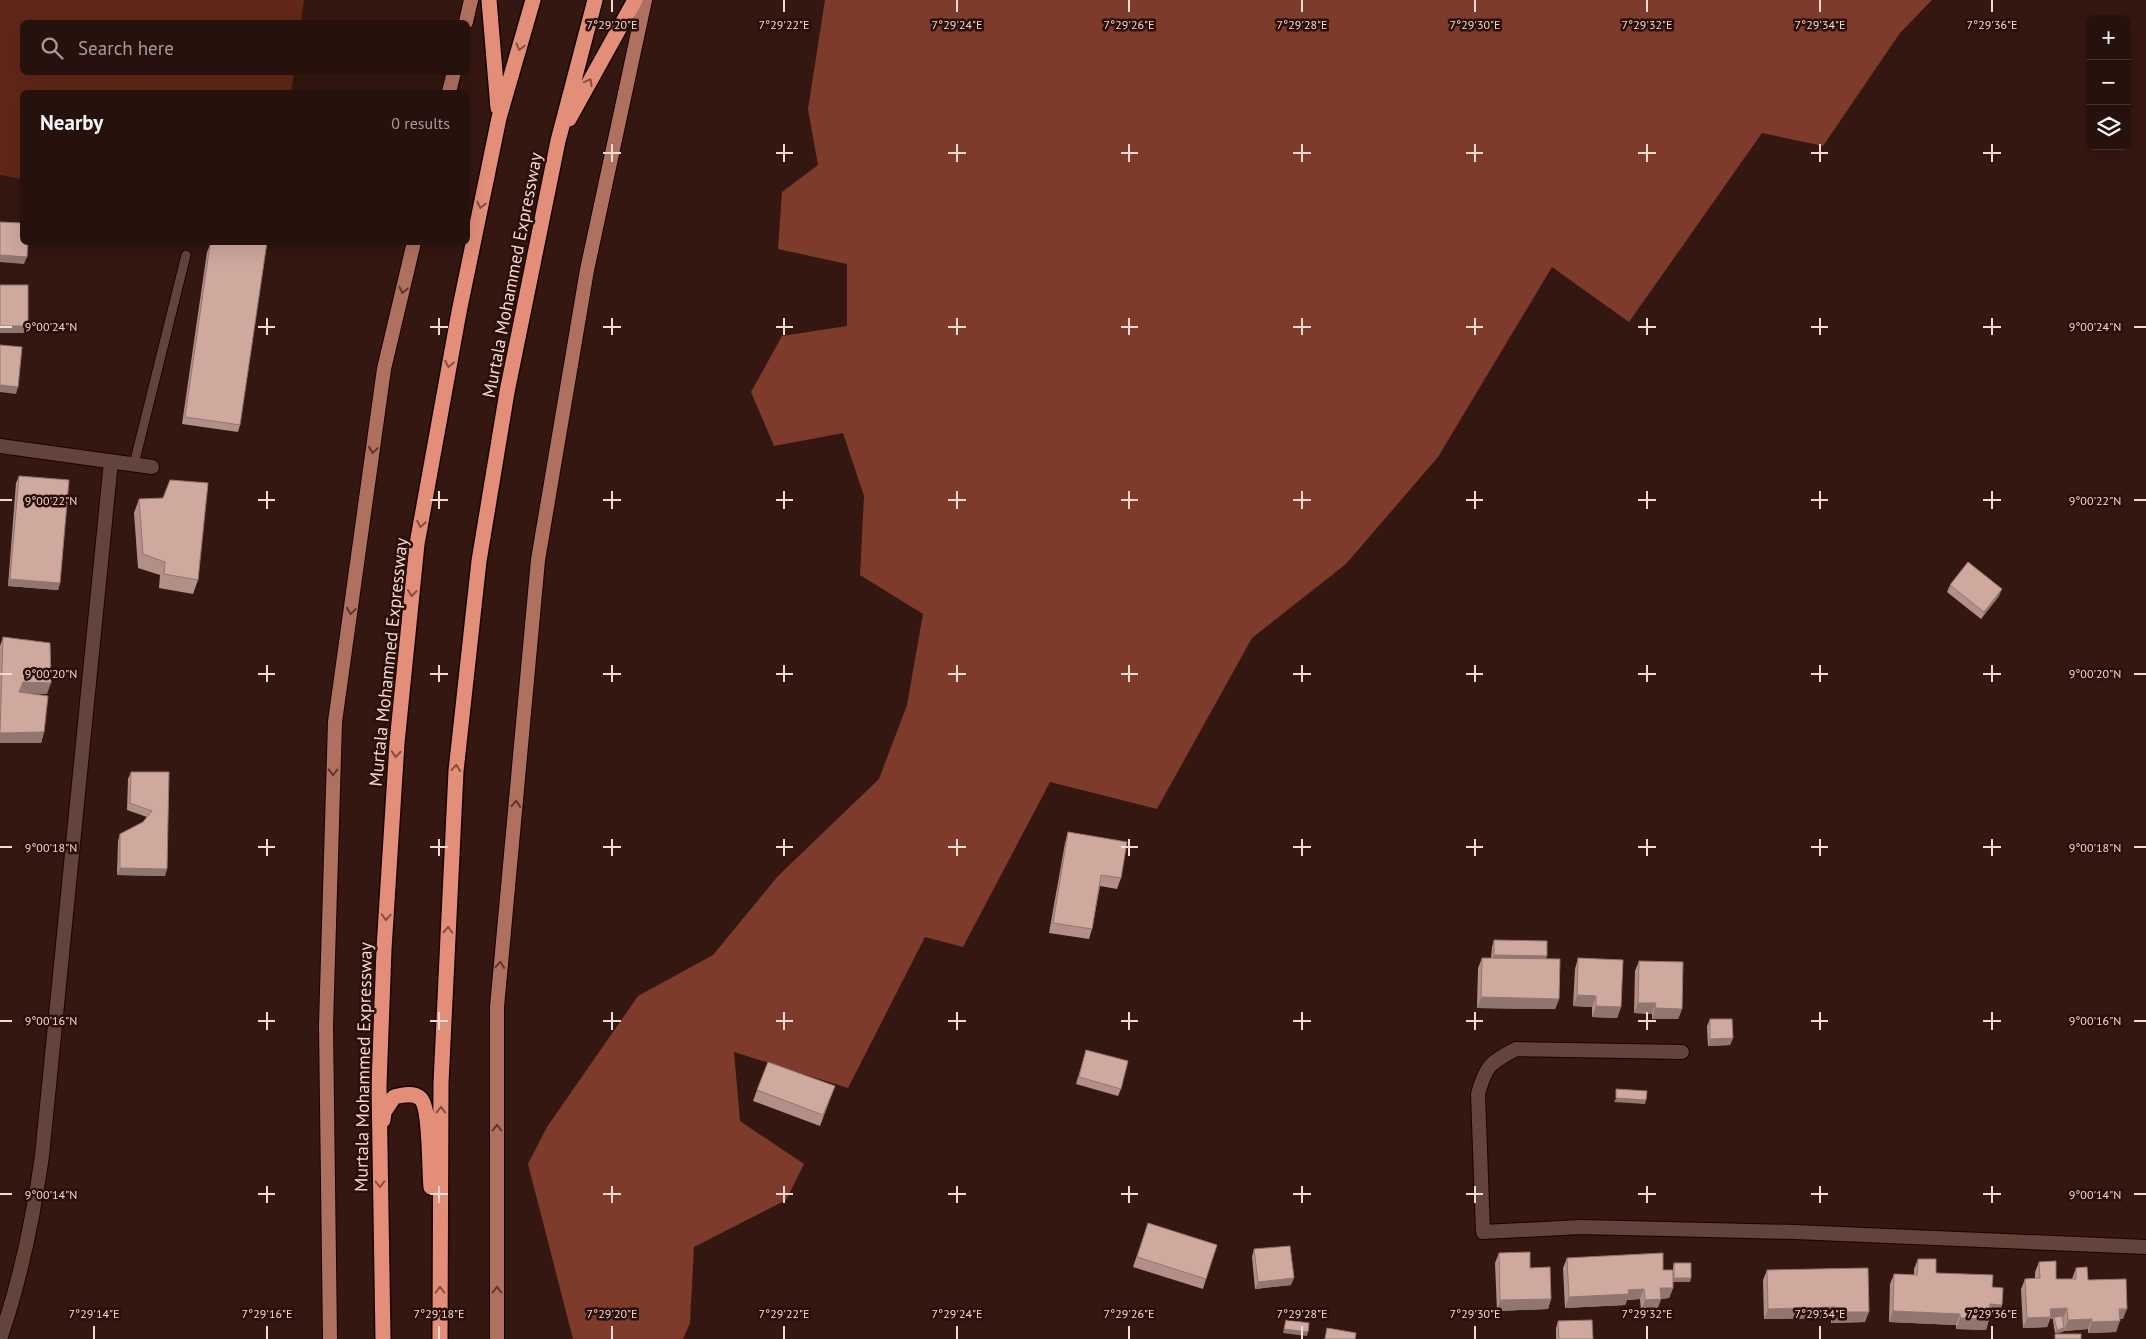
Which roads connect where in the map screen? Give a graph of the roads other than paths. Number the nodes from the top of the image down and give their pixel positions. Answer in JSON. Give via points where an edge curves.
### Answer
{"nodes":[{"id":1,"x":471,"y":0,"type":"edge"},
{"id":2,"x":489,"y":0,"type":"edge"},
{"id":3,"x":533,"y":0,"type":"edge"},
{"id":4,"x":595,"y":0,"type":"edge"},
{"id":5,"x":635,"y":0,"type":"edge"},
{"id":6,"x":645,"y":0,"type":"edge"},
{"id":7,"x":466,"y":20,"type":"edge"},
{"id":8,"x":453,"y":75,"type":"edge"},
{"id":9,"x":450,"y":90,"type":"edge"},
{"id":10,"x":499,"y":118,"type":"junction"},
{"id":11,"x":558,"y":141,"type":"junction"},
{"id":12,"x":413,"y":245,"type":"edge"},
{"id":13,"x":186,"y":255,"type":"dead end"},
{"id":14,"x":0,"y":446,"type":"edge"},
{"id":15,"x":111,"y":461,"type":"junction"},
{"id":16,"x":134,"y":464,"type":"junction"},
{"id":17,"x":152,"y":467,"type":"dead end"},
{"id":18,"x":1682,"y":1052,"type":"dead end"},
{"id":19,"x":379,"y":1148,"type":"junction"},
{"id":20,"x":440,"y":1222,"type":"junction"},
{"id":21,"x":2146,"y":1247,"type":"edge"},
{"id":22,"x":0,"y":1339,"type":"edge"},
{"id":23,"x":330,"y":1339,"type":"edge"},
{"id":24,"x":383,"y":1339,"type":"edge"},
{"id":25,"x":440,"y":1339,"type":"edge"},
{"id":26,"x":497,"y":1339,"type":"edge"}],
"edges":[{"from":1,"to":7,"type":"main road"},
{"from":2,"to":10,"type":"highway"},
{"from":3,"to":10,"type":"highway","name":"Murtala Mohammed Expressway","one_way":true},
{"from":4,"to":11,"type":"highway","name":"Murtala Mohammed Expressway"},
{"from":11,"to":5,"type":"highway","one_way":true},
{"from":26,"to":6,"type":"main road","one_way":true,"via":[[497,1007],[538,560],[587,270]]},
{"from":8,"to":9,"type":"main road"},
{"from":10,"to":19,"type":"highway","name":"Murtala Mohammed Expressway","one_way":true,"via":[[459,312],[417,544],[397,743],[384,949],[378,1085]]},
{"from":20,"to":11,"type":"highway","name":"Murtala Mohammed Expressway","one_way":true,"via":[[441,1083],[457,762],[480,552],[506,392]]},
{"from":12,"to":23,"type":"main road","one_way":true,"via":[[384,369],[335,722],[326,1025]]},
{"from":13,"to":16,"type":"lane"},
{"from":14,"to":15,"type":"street"},
{"from":15,"to":16,"type":"street"},
{"from":15,"to":22,"type":"street","via":[[42,1156],[31,1229],[15,1297]]},
{"from":16,"to":17,"type":"street"},
{"from":18,"to":21,"type":"street","via":[[1516,1049],[1497,1060],[1484,1072],[1478,1094],[1483,1232],[1630,1228]]},
{"from":19,"to":20,"type":"highway","via":[[384,1112],[389,1102],[403,1095],[420,1097],[428,1119],[431,1186]]},
{"from":19,"to":24,"type":"highway","name":"Murtala Mohammed Expressway","one_way":true},
{"from":25,"to":20,"type":"highway","name":"Murtala Mohammed Expressway","one_way":true}]}
